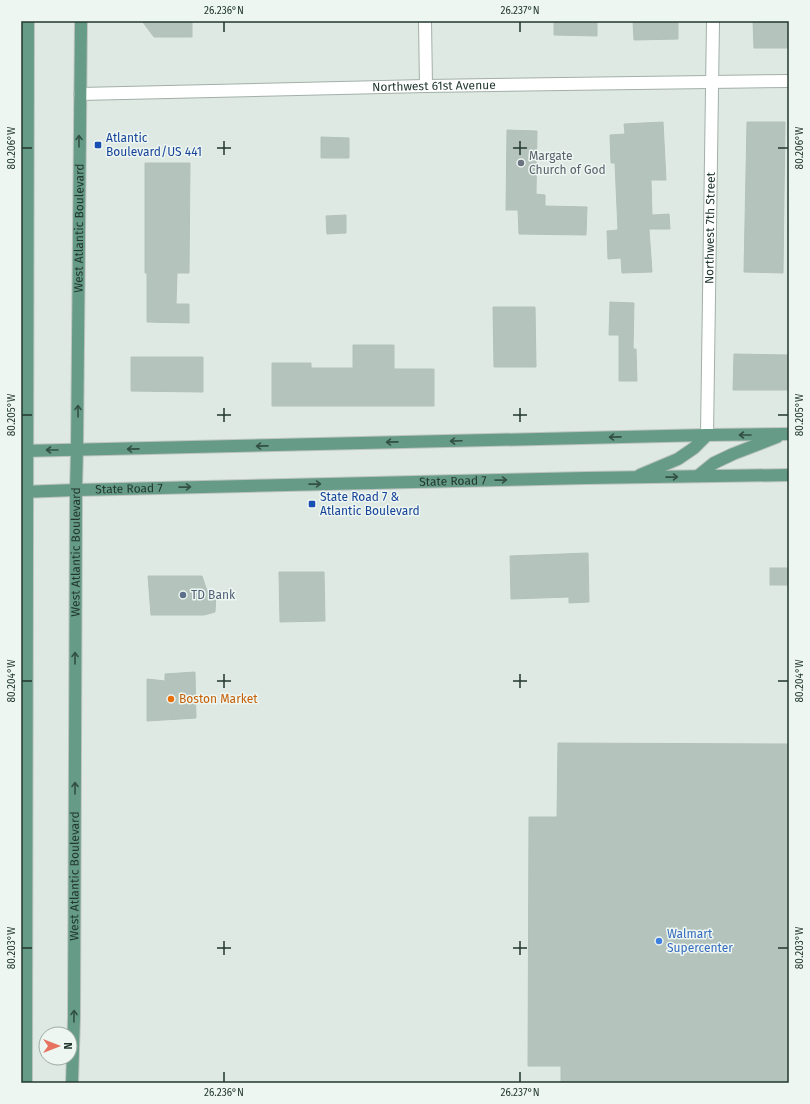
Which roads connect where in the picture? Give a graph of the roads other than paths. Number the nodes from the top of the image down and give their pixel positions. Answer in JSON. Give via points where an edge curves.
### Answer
{"nodes":[{"id":1,"x":28,"y":21,"type":"edge"},
{"id":2,"x":80,"y":21,"type":"edge"},
{"id":3,"x":425,"y":21,"type":"edge"},
{"id":4,"x":713,"y":21,"type":"edge"},
{"id":5,"x":789,"y":81,"type":"edge"},
{"id":6,"x":711,"y":83,"type":"junction"},
{"id":7,"x":426,"y":86,"type":"junction"},
{"id":8,"x":80,"y":94,"type":"junction"},
{"id":9,"x":787,"y":434,"type":"edge"},
{"id":10,"x":707,"y":435,"type":"junction"},
{"id":11,"x":77,"y":450,"type":"junction"},
{"id":12,"x":24,"y":451,"type":"edge"},
{"id":13,"x":789,"y":475,"type":"edge"},
{"id":14,"x":698,"y":476,"type":"junction"},
{"id":15,"x":633,"y":478,"type":"junction"},
{"id":16,"x":76,"y":490,"type":"junction"},
{"id":17,"x":24,"y":492,"type":"edge"},
{"id":18,"x":24,"y":957,"type":"edge"},
{"id":19,"x":24,"y":979,"type":"edge"},
{"id":20,"x":26,"y":1083,"type":"edge"},
{"id":21,"x":72,"y":1083,"type":"edge"}],
"edges":[{"from":1,"to":12,"type":"main road"},
{"from":2,"to":8,"type":"main road","name":"West Atlantic Boulevard"},
{"from":3,"to":7,"type":"street"},
{"from":4,"to":6,"type":"street","name":"Northwest 7th Street"},
{"from":5,"to":6,"type":"street","name":"Northwest 61st Avenue"},
{"from":6,"to":7,"type":"street","name":"Northwest 61st Avenue"},
{"from":6,"to":10,"type":"street","name":"Northwest 7th Street"},
{"from":7,"to":8,"type":"street","name":"Northwest 61st Avenue"},
{"from":11,"to":8,"type":"main road","name":"West Atlantic Boulevard","one_way":true},
{"from":9,"to":10,"type":"main road","one_way":true},
{"from":9,"to":14,"type":"main road","via":[[733,454],[714,463]]},
{"from":10,"to":11,"type":"main road","one_way":true},
{"from":10,"to":15,"type":"main road","via":[[678,459]]},
{"from":11,"to":12,"type":"main road","one_way":true},
{"from":11,"to":16,"type":"main road","name":"West Atlantic Boulevard"},
{"from":12,"to":17,"type":"main road"},
{"from":13,"to":14,"type":"main road","name":"State Road 7"},
{"from":15,"to":14,"type":"main road","name":"State Road 7","one_way":true},
{"from":16,"to":15,"type":"main road","name":"State Road 7","one_way":true},
{"from":16,"to":17,"type":"main road","name":"State Road 7"},
{"from":21,"to":16,"type":"main road","name":"West Atlantic Boulevard","one_way":true},
{"from":17,"to":18,"type":"main road"},
{"from":18,"to":19,"type":"main road"},
{"from":19,"to":20,"type":"main road"}]}
